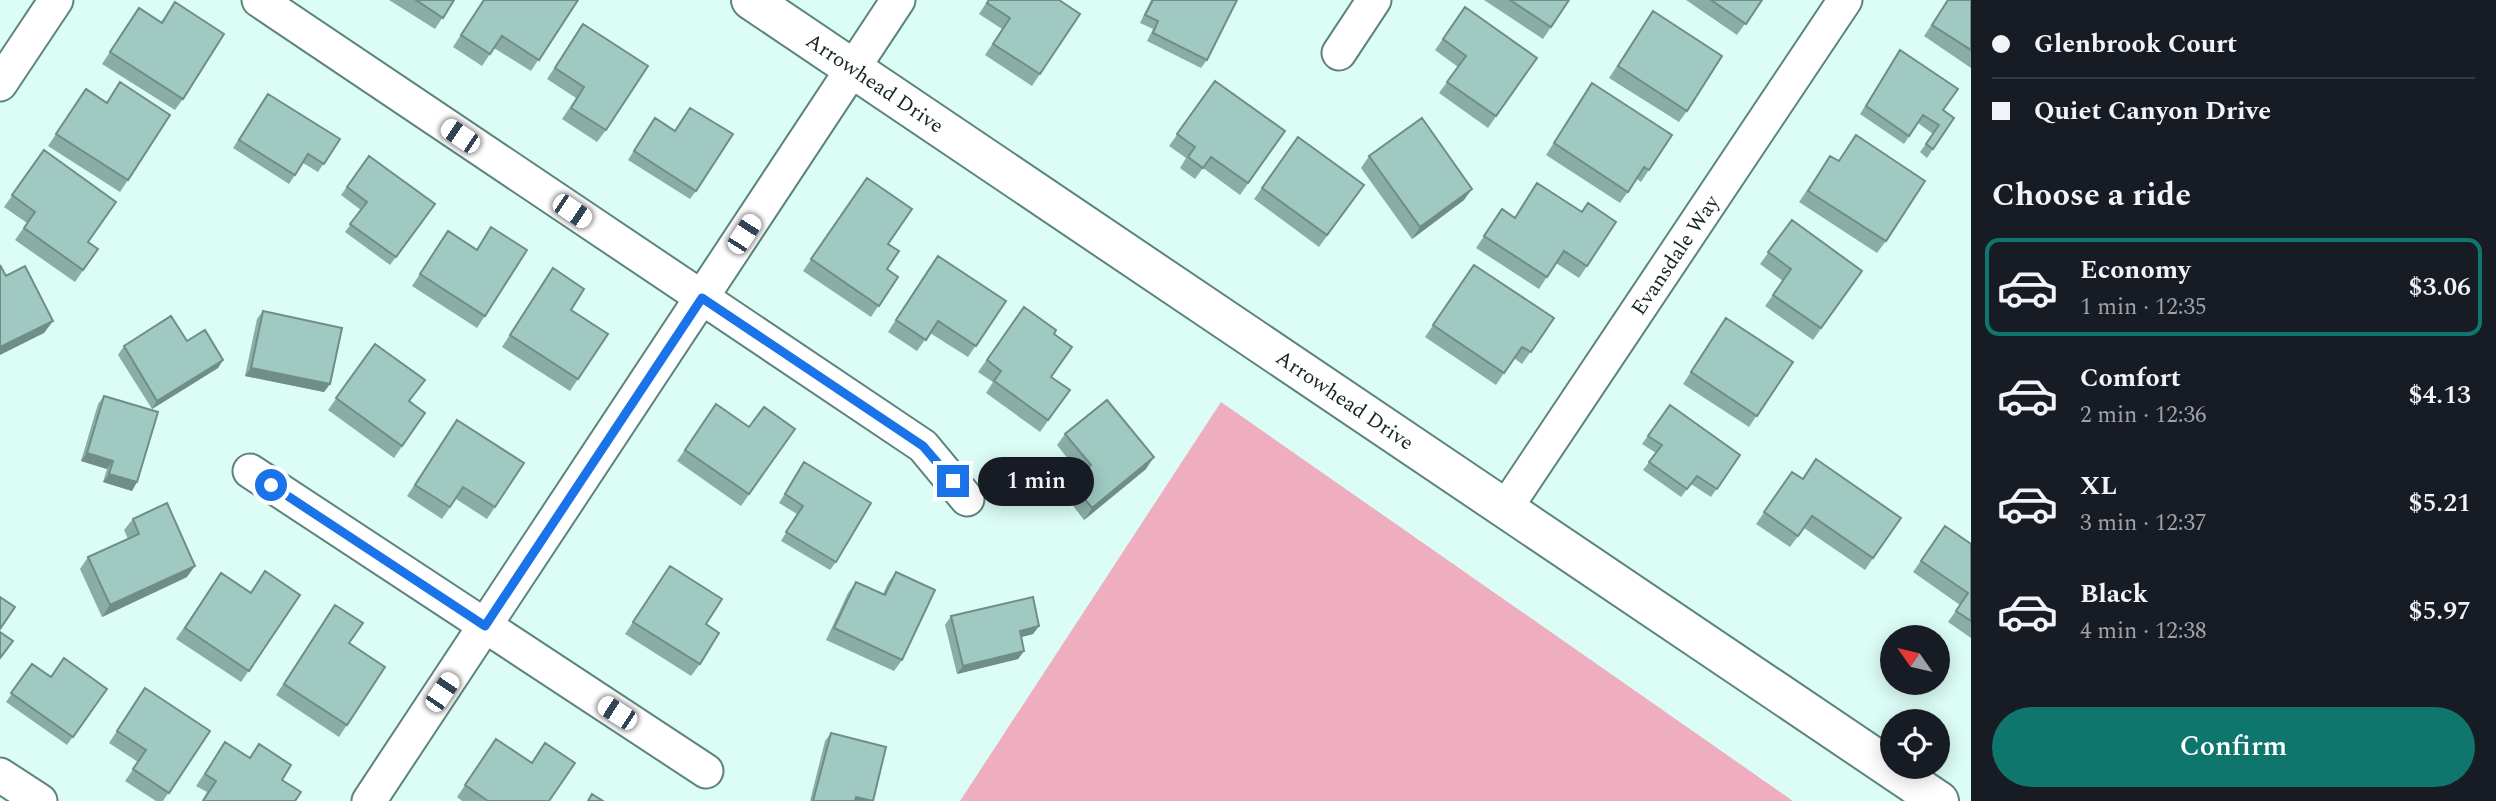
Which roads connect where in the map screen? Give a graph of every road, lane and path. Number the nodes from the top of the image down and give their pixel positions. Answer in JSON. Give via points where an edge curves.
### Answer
{"nodes":[{"id":1,"x":56,"y":0,"type":"edge"},
{"id":2,"x":259,"y":0,"type":"edge"},
{"id":3,"x":751,"y":0,"type":"edge"},
{"id":4,"x":898,"y":0,"type":"edge"},
{"id":5,"x":1374,"y":0,"type":"edge"},
{"id":6,"x":1845,"y":0,"type":"edge"},
{"id":7,"x":1339,"y":53,"type":"dead end"},
{"id":8,"x":853,"y":68,"type":"junction"},
{"id":9,"x":0,"y":84,"type":"edge"},
{"id":10,"x":702,"y":298,"type":"junction"},
{"id":11,"x":250,"y":471,"type":"dead end"},
{"id":12,"x":967,"y":499,"type":"dead end"},
{"id":13,"x":1505,"y":509,"type":"junction"},
{"id":14,"x":485,"y":626,"type":"junction"},
{"id":15,"x":706,"y":771,"type":"dead end"},
{"id":16,"x":0,"y":775,"type":"edge"},
{"id":17,"x":40,"y":801,"type":"edge"},
{"id":18,"x":369,"y":801,"type":"edge"},
{"id":19,"x":1939,"y":801,"type":"edge"}],
"edges":[{"from":1,"to":9,"type":"street"},
{"from":2,"to":10,"type":"street"},
{"from":3,"to":8,"type":"main road","name":"Arrowhead Drive"},
{"from":4,"to":8,"type":"street"},
{"from":5,"to":7,"type":"street"},
{"from":6,"to":13,"type":"street","name":"Evansdale Way"},
{"from":8,"to":10,"type":"street"},
{"from":8,"to":13,"type":"main road","name":"Arrowhead Drive"},
{"from":10,"to":12,"type":"street","via":[[923,446]]},
{"from":10,"to":14,"type":"street"},
{"from":11,"to":14,"type":"street"},
{"from":13,"to":19,"type":"main road","name":"Arrowhead Drive"},
{"from":14,"to":15,"type":"street"},
{"from":14,"to":18,"type":"street"},
{"from":16,"to":17,"type":"street"}]}
